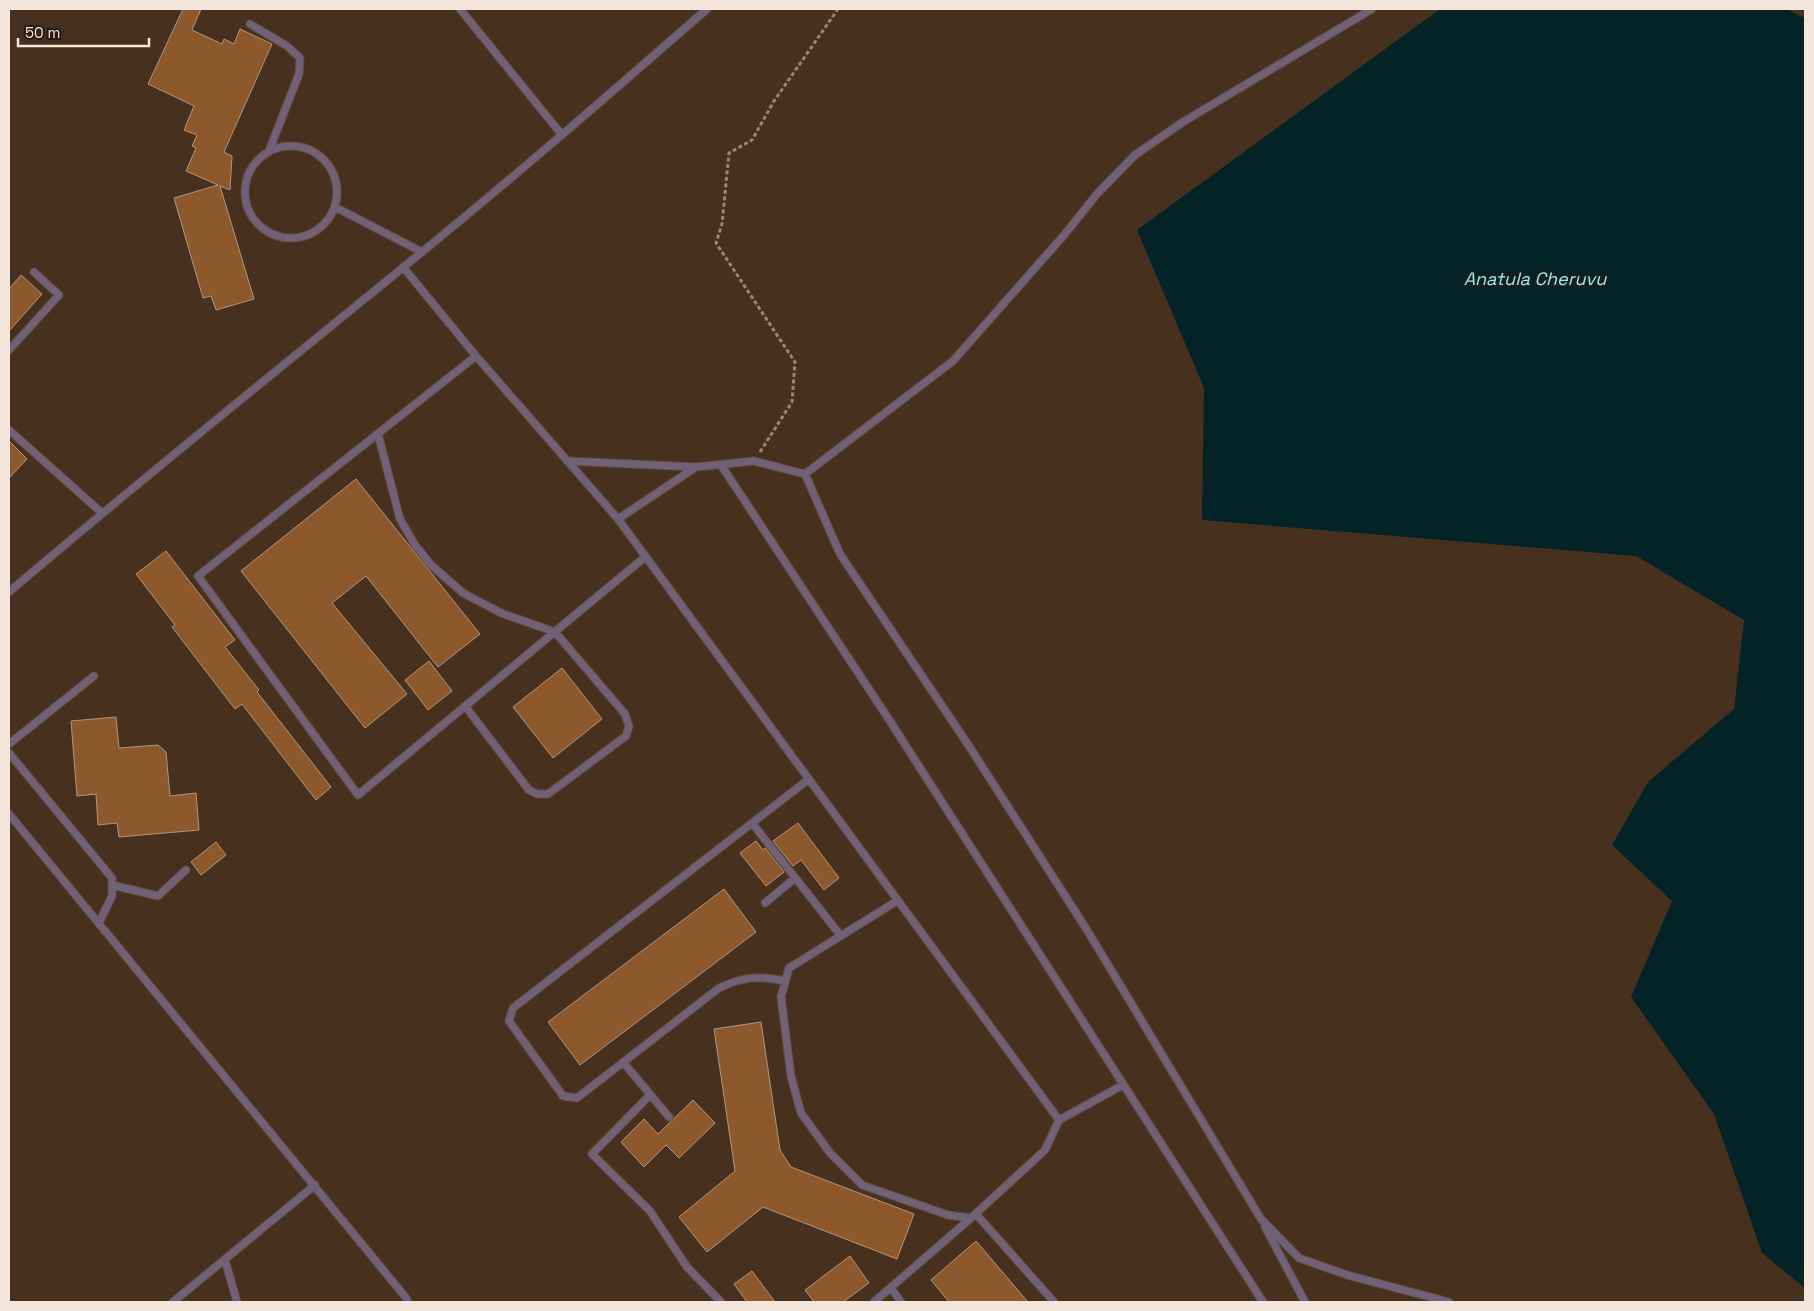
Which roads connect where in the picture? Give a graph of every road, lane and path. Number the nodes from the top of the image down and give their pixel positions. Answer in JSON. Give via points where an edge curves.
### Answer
{"nodes":[{"id":1,"x":460,"y":9,"type":"edge"},
{"id":2,"x":707,"y":9,"type":"edge"},
{"id":3,"x":838,"y":9,"type":"edge"},
{"id":4,"x":1372,"y":9,"type":"edge"},
{"id":5,"x":250,"y":24,"type":"dead end"},
{"id":6,"x":562,"y":135,"type":"junction"},
{"id":7,"x":269,"y":151,"type":"junction"},
{"id":8,"x":335,"y":208,"type":"junction"},
{"id":9,"x":422,"y":252,"type":"junction"},
{"id":10,"x":403,"y":267,"type":"junction"},
{"id":11,"x":34,"y":272,"type":"dead end"},
{"id":12,"x":9,"y":350,"type":"edge"},
{"id":13,"x":476,"y":356,"type":"junction"},
{"id":14,"x":9,"y":430,"type":"edge"},
{"id":15,"x":378,"y":434,"type":"junction"},
{"id":16,"x":754,"y":460,"type":"junction"},
{"id":17,"x":567,"y":461,"type":"junction"},
{"id":18,"x":721,"y":464,"type":"junction"},
{"id":19,"x":696,"y":466,"type":"junction"},
{"id":20,"x":805,"y":474,"type":"junction"},
{"id":21,"x":102,"y":512,"type":"junction"},
{"id":22,"x":618,"y":519,"type":"junction"},
{"id":23,"x":645,"y":557,"type":"junction"},
{"id":24,"x":9,"y":592,"type":"edge"},
{"id":25,"x":555,"y":632,"type":"junction"},
{"id":26,"x":94,"y":676,"type":"dead end"},
{"id":27,"x":465,"y":706,"type":"junction"},
{"id":28,"x":9,"y":744,"type":"edge"},
{"id":29,"x":9,"y":753,"type":"edge"},
{"id":30,"x":809,"y":779,"type":"junction"},
{"id":31,"x":9,"y":814,"type":"edge"},
{"id":32,"x":752,"y":823,"type":"junction"},
{"id":33,"x":186,"y":870,"type":"dead end"},
{"id":34,"x":795,"y":878,"type":"junction"},
{"id":35,"x":112,"y":885,"type":"junction"},
{"id":36,"x":897,"y":901,"type":"junction"},
{"id":37,"x":766,"y":904,"type":"dead end"},
{"id":38,"x":100,"y":923,"type":"junction"},
{"id":39,"x":841,"y":936,"type":"junction"},
{"id":40,"x":784,"y":981,"type":"junction"},
{"id":41,"x":623,"y":1062,"type":"junction"},
{"id":42,"x":1123,"y":1085,"type":"junction"},
{"id":43,"x":650,"y":1095,"type":"junction"},
{"id":44,"x":669,"y":1117,"type":"dead end"},
{"id":45,"x":1059,"y":1120,"type":"junction"},
{"id":46,"x":315,"y":1185,"type":"junction"},
{"id":47,"x":974,"y":1216,"type":"junction"},
{"id":48,"x":1261,"y":1219,"type":"junction"},
{"id":49,"x":225,"y":1260,"type":"junction"},
{"id":50,"x":891,"y":1288,"type":"junction"},
{"id":51,"x":173,"y":1302,"type":"edge"},
{"id":52,"x":237,"y":1302,"type":"edge"},
{"id":53,"x":407,"y":1302,"type":"edge"},
{"id":54,"x":721,"y":1302,"type":"edge"},
{"id":55,"x":874,"y":1302,"type":"edge"},
{"id":56,"x":901,"y":1302,"type":"edge"},
{"id":57,"x":1054,"y":1302,"type":"edge"},
{"id":58,"x":1263,"y":1302,"type":"edge"},
{"id":59,"x":1305,"y":1302,"type":"edge"},
{"id":60,"x":1449,"y":1302,"type":"edge"}],
"edges":[{"from":1,"to":6,"type":"lane"},
{"from":2,"to":6,"type":"lane"},
{"from":3,"to":16,"type":"path","via":[[774,101],[752,140],[729,153],[722,224],[716,243],[795,362],[792,402]]},
{"from":4,"to":20,"type":"lane","via":[[1183,122],[1135,155],[1097,194],[954,361]]},
{"from":5,"to":7,"type":"lane","via":[[287,46],[300,58],[299,74]]},
{"from":6,"to":9,"type":"lane"},
{"from":7,"to":8,"type":"lane","via":[[284,146],[300,146],[327,162],[335,176],[338,192]]},
{"from":7,"to":8,"type":"lane","via":[[257,160],[248,174],[245,189],[246,204],[252,218],[262,228],[275,236],[304,237],[328,220]]},
{"from":8,"to":9,"type":"lane"},
{"from":9,"to":10,"type":"lane"},
{"from":10,"to":13,"type":"lane"},
{"from":10,"to":21,"type":"lane"},
{"from":11,"to":12,"type":"lane","via":[[59,295]]},
{"from":13,"to":15,"type":"lane"},
{"from":13,"to":17,"type":"lane"},
{"from":14,"to":21,"type":"lane"},
{"from":15,"to":25,"type":"lane","via":[[400,519],[431,565],[463,593],[500,613]]},
{"from":15,"to":27,"type":"lane","via":[[198,576],[358,795]]},
{"from":16,"to":18,"type":"lane"},
{"from":16,"to":20,"type":"lane"},
{"from":17,"to":19,"type":"lane"},
{"from":17,"to":22,"type":"lane"},
{"from":18,"to":19,"type":"lane"},
{"from":18,"to":42,"type":"lane"},
{"from":19,"to":22,"type":"lane"},
{"from":20,"to":48,"type":"lane","via":[[840,554],[1087,930]]},
{"from":21,"to":24,"type":"lane"},
{"from":22,"to":23,"type":"lane"},
{"from":23,"to":25,"type":"lane"},
{"from":23,"to":30,"type":"lane"},
{"from":25,"to":27,"type":"lane"},
{"from":25,"to":27,"type":"lane","via":[[625,714],[629,726],[626,736],[548,794],[537,794],[529,790]]},
{"from":26,"to":28,"type":"lane"},
{"from":29,"to":35,"type":"lane","via":[[112,878]]},
{"from":30,"to":32,"type":"lane"},
{"from":30,"to":36,"type":"lane"},
{"from":31,"to":38,"type":"lane"},
{"from":32,"to":34,"type":"lane"},
{"from":32,"to":41,"type":"lane","via":[[513,1008],[510,1020],[563,1096],[577,1098]]},
{"from":33,"to":35,"type":"lane","via":[[158,896]]},
{"from":34,"to":37,"type":"lane"},
{"from":34,"to":39,"type":"lane"},
{"from":35,"to":38,"type":"lane","via":[[112,896]]},
{"from":36,"to":39,"type":"lane"},
{"from":36,"to":45,"type":"lane"},
{"from":38,"to":46,"type":"lane"},
{"from":39,"to":40,"type":"lane","via":[[789,968]]},
{"from":40,"to":41,"type":"lane","via":[[756,977],[740,979],[719,988]]},
{"from":40,"to":47,"type":"lane","via":[[781,997],[801,1113],[830,1153],[862,1185],[948,1215]]},
{"from":41,"to":43,"type":"lane"},
{"from":42,"to":45,"type":"lane"},
{"from":42,"to":58,"type":"lane"},
{"from":43,"to":44,"type":"lane"},
{"from":43,"to":54,"type":"lane","via":[[592,1154],[650,1211],[687,1267]]},
{"from":45,"to":47,"type":"lane","via":[[1045,1150]]},
{"from":46,"to":49,"type":"lane"},
{"from":46,"to":53,"type":"lane"},
{"from":47,"to":50,"type":"lane"},
{"from":47,"to":57,"type":"lane"},
{"from":48,"to":59,"type":"lane"},
{"from":48,"to":60,"type":"lane","via":[[1299,1258],[1347,1275]]},
{"from":49,"to":51,"type":"lane"},
{"from":49,"to":52,"type":"lane"},
{"from":50,"to":55,"type":"lane"},
{"from":50,"to":56,"type":"lane"}]}
